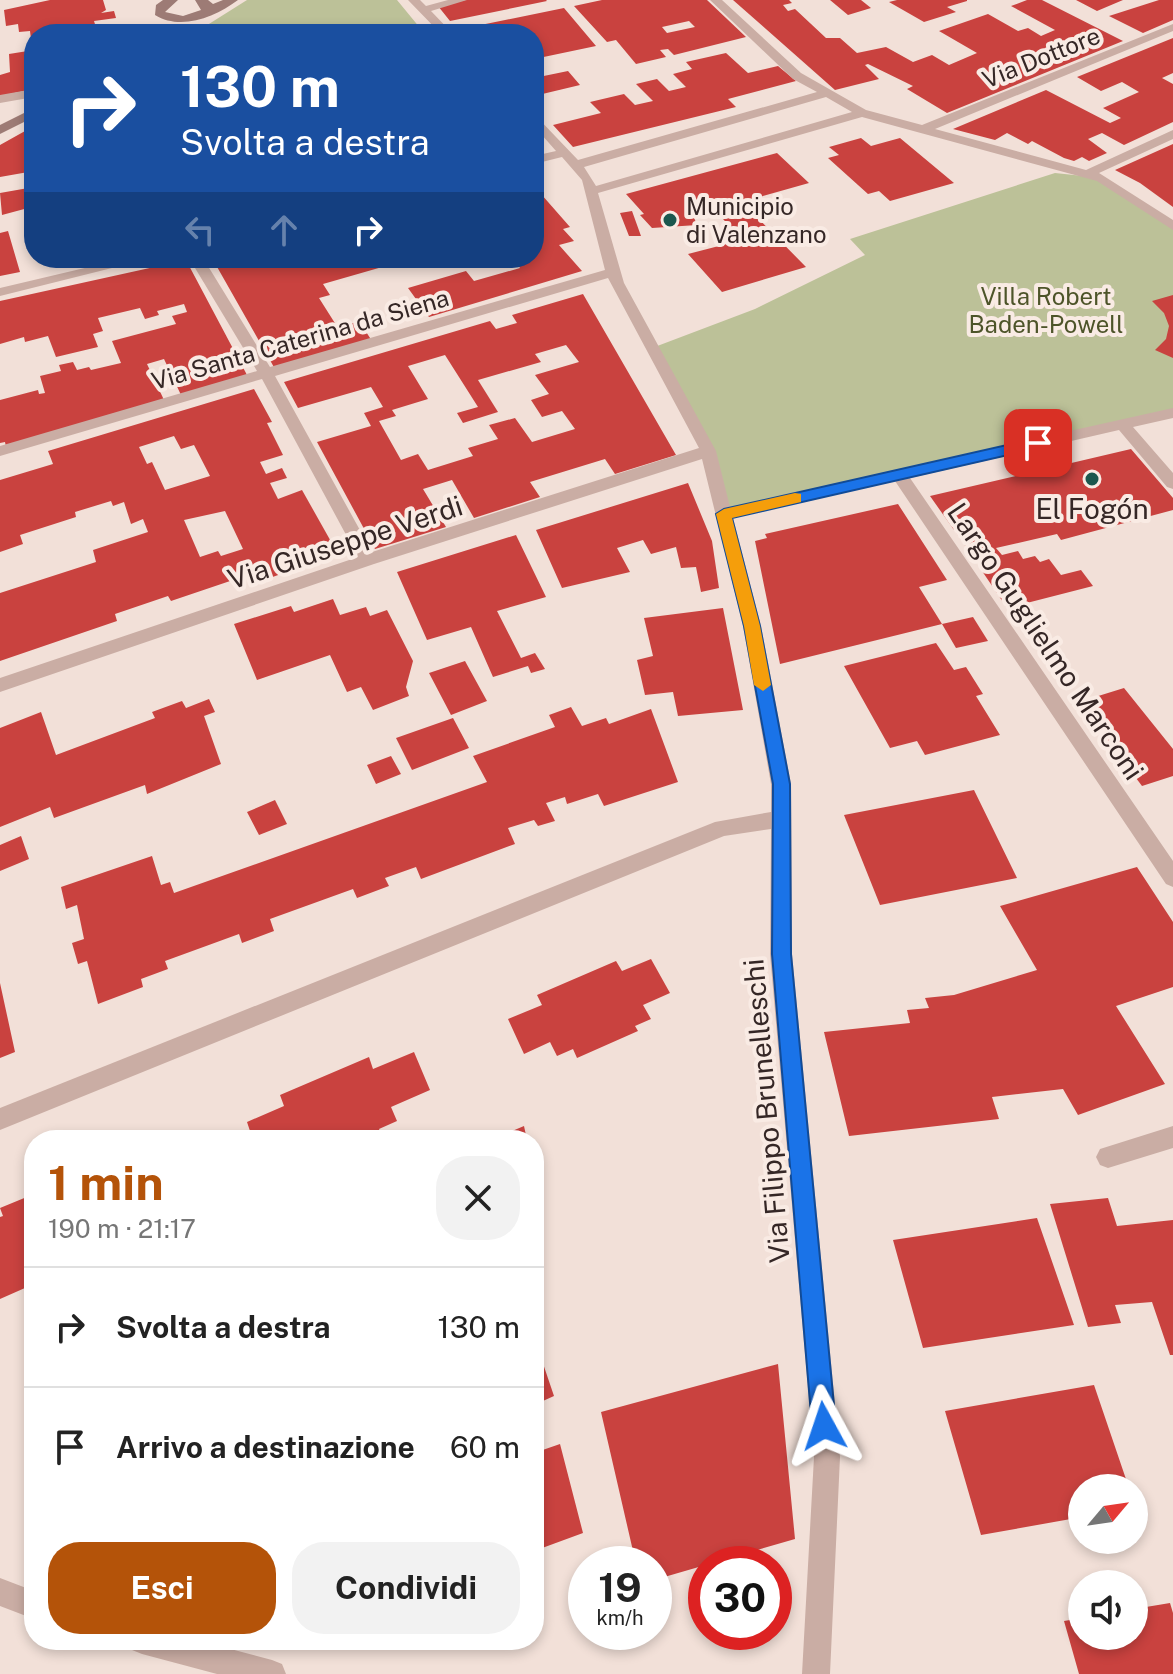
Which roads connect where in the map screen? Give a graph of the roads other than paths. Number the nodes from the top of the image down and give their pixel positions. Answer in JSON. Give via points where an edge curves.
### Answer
{"nodes":[{"id":1,"x":172,"y":0,"type":"edge"},
{"id":2,"x":232,"y":0,"type":"edge"},
{"id":3,"x":461,"y":0,"type":"edge"},
{"id":4,"x":716,"y":0,"type":"edge"},
{"id":5,"x":146,"y":2,"type":"dead end"},
{"id":6,"x":204,"y":5,"type":"edge"},
{"id":7,"x":418,"y":5,"type":"edge"},
{"id":8,"x":159,"y":13,"type":"junction"},
{"id":9,"x":437,"y":24,"type":"edge"},
{"id":10,"x":1173,"y":27,"type":"edge"},
{"id":11,"x":828,"y":93,"type":"junction"},
{"id":12,"x":24,"y":95,"type":"edge"},
{"id":13,"x":0,"y":99,"type":"edge"},
{"id":14,"x":862,"y":113,"type":"junction"},
{"id":15,"x":24,"y":117,"type":"edge"},
{"id":16,"x":926,"y":128,"type":"junction"},
{"id":17,"x":544,"y":129,"type":"edge"},
{"id":18,"x":0,"y":130,"type":"edge"},
{"id":19,"x":1173,"y":134,"type":"edge"},
{"id":20,"x":565,"y":153,"type":"junction"},
{"id":21,"x":544,"y":158,"type":"edge"},
{"id":22,"x":576,"y":165,"type":"junction"},
{"id":23,"x":1087,"y":174,"type":"junction"},
{"id":24,"x":592,"y":191,"type":"junction"},
{"id":25,"x":1173,"y":226,"type":"edge"},
{"id":26,"x":102,"y":268,"type":"edge"},
{"id":27,"x":202,"y":268,"type":"edge"},
{"id":28,"x":613,"y":272,"type":"junction"},
{"id":29,"x":0,"y":292,"type":"edge"},
{"id":30,"x":267,"y":373,"type":"junction"},
{"id":31,"x":1173,"y":413,"type":"edge"},
{"id":32,"x":1122,"y":424,"type":"junction"},
{"id":33,"x":0,"y":451,"type":"edge"},
{"id":34,"x":708,"y":451,"type":"junction"},
{"id":35,"x":899,"y":474,"type":"junction"},
{"id":36,"x":1173,"y":483,"type":"edge"},
{"id":37,"x":724,"y":514,"type":"junction"},
{"id":38,"x":368,"y":560,"type":"junction"},
{"id":39,"x":0,"y":685,"type":"edge"},
{"id":40,"x":781,"y":819,"type":"junction"},
{"id":41,"x":1173,"y":878,"type":"edge"},
{"id":42,"x":0,"y":1119,"type":"edge"},
{"id":43,"x":1173,"y":1137,"type":"edge"},
{"id":44,"x":1108,"y":1157,"type":"dead end"},
{"id":45,"x":0,"y":1592,"type":"edge"},
{"id":46,"x":24,"y":1601,"type":"edge"},
{"id":47,"x":180,"y":1650,"type":"edge"},
{"id":48,"x":272,"y":1674,"type":"edge"},
{"id":49,"x":816,"y":1674,"type":"edge"}],
"edges":[{"from":1,"to":8,"type":"street"},
{"from":2,"to":6,"type":"street"},
{"from":3,"to":7,"type":"street"},
{"from":4,"to":11,"type":"street","via":[[797,76]]},
{"from":5,"to":8,"type":"street"},
{"from":6,"to":8,"type":"street","via":[[189,19],[169,23]]},
{"from":7,"to":9,"type":"street"},
{"from":10,"to":16,"type":"street","name":"Via Dottore"},
{"from":11,"to":14,"type":"street"},
{"from":11,"to":22,"type":"street"},
{"from":12,"to":13,"type":"street"},
{"from":14,"to":16,"type":"street"},
{"from":14,"to":24,"type":"street"},
{"from":15,"to":18,"type":"street"},
{"from":16,"to":23,"type":"street"},
{"from":17,"to":20,"type":"street","name":"Via Filippo Brunelleschi"},
{"from":19,"to":23,"type":"street"},
{"from":20,"to":21,"type":"street"},
{"from":20,"to":22,"type":"street","name":"Via Filippo Brunelleschi"},
{"from":22,"to":24,"type":"street","name":"Via Filippo Brunelleschi"},
{"from":23,"to":25,"type":"street","via":[[1102,178]]},
{"from":24,"to":28,"type":"street","name":"Via Filippo Brunelleschi"},
{"from":26,"to":29,"type":"street"},
{"from":27,"to":30,"type":"street"},
{"from":28,"to":30,"type":"street","name":"Via Santa Caterina da Siena"},
{"from":28,"to":34,"type":"street","name":"Via Filippo Brunelleschi"},
{"from":30,"to":33,"type":"street","name":"Via Santa Caterina da Siena"},
{"from":30,"to":38,"type":"street"},
{"from":31,"to":32,"type":"street","name":"Largo Guglielmo Marconi"},
{"from":32,"to":35,"type":"street","name":"Largo Guglielmo Marconi"},
{"from":32,"to":36,"type":"street"},
{"from":34,"to":37,"type":"street","name":"Via Filippo Brunelleschi"},
{"from":34,"to":38,"type":"street","name":"Via Giuseppe Verdi"},
{"from":35,"to":37,"type":"street","name":"Largo Guglielmo Marconi"},
{"from":35,"to":41,"type":"street","name":"Largo Guglielmo Marconi"},
{"from":37,"to":40,"type":"street","name":"Via Filippo Brunelleschi","via":[[771,726]]},
{"from":38,"to":39,"type":"street","name":"Via Giuseppe Verdi"},
{"from":40,"to":42,"type":"street","via":[[722,828]]},
{"from":40,"to":49,"type":"street","name":"Via Filippo Brunelleschi","via":[[781,954],[827,1457]]},
{"from":43,"to":44,"type":"street"},
{"from":45,"to":46,"type":"street"},
{"from":47,"to":48,"type":"street"}]}
